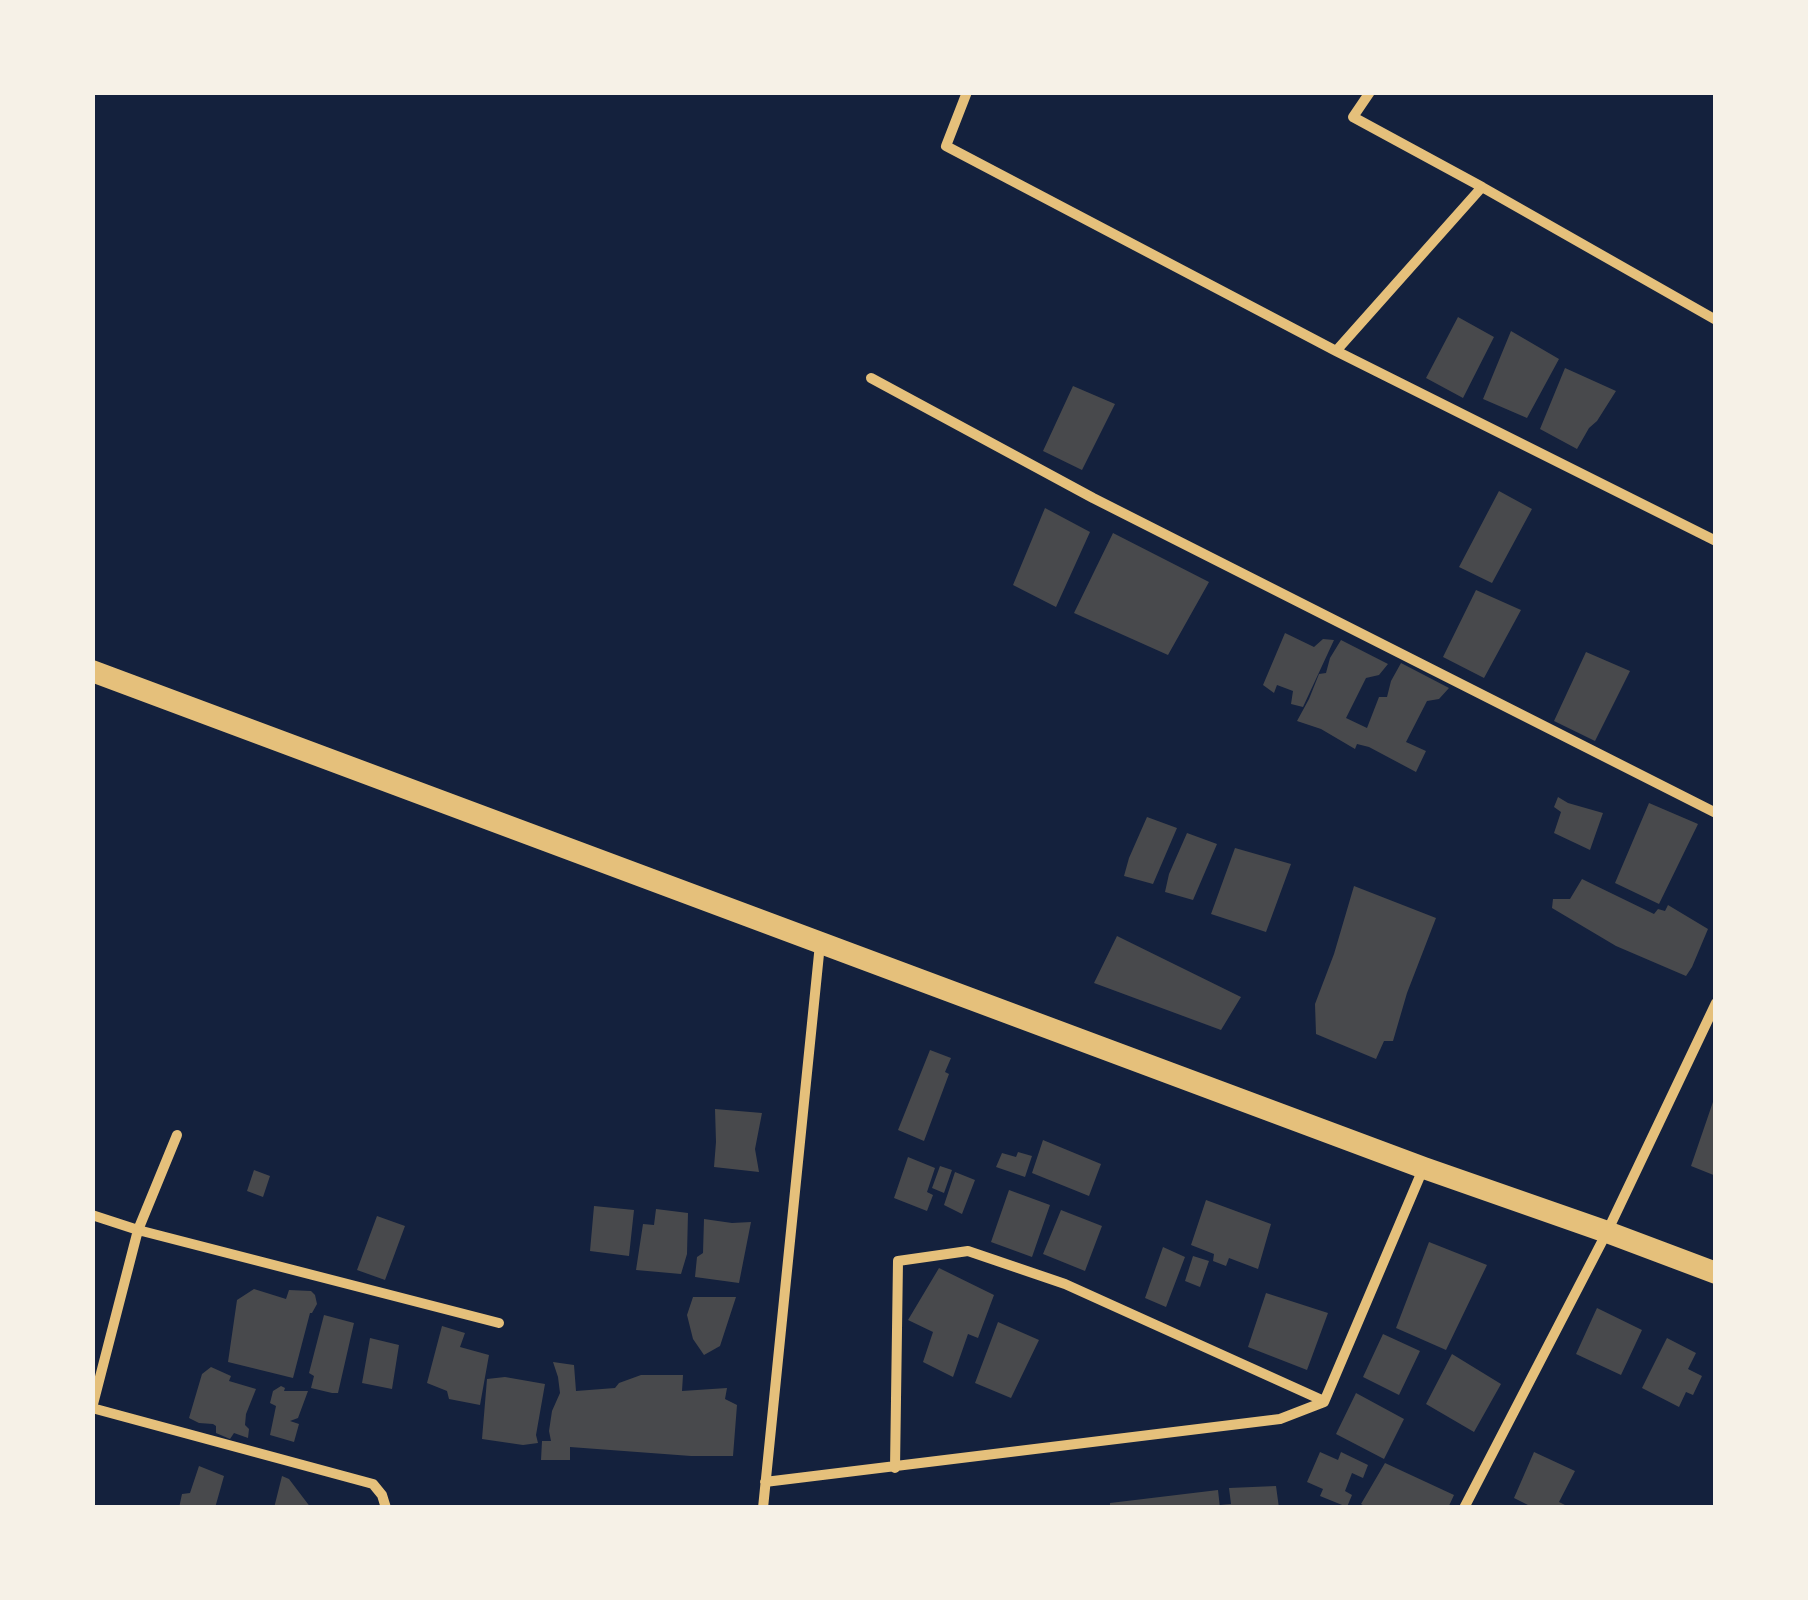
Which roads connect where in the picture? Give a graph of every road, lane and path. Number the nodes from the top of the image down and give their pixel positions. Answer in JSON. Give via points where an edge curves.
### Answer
{"nodes":[{"id":1,"x":967,"y":92,"type":"edge"},
{"id":2,"x":1370,"y":92,"type":"edge"},
{"id":3,"x":1482,"y":187,"type":"junction"},
{"id":4,"x":1716,"y":320,"type":"edge"},
{"id":5,"x":1336,"y":352,"type":"junction"},
{"id":6,"x":871,"y":378,"type":"dead end"},
{"id":7,"x":1716,"y":542,"type":"edge"},
{"id":8,"x":92,"y":671,"type":"edge"},
{"id":9,"x":1716,"y":813,"type":"edge"},
{"id":10,"x":820,"y":943,"type":"junction"},
{"id":11,"x":1716,"y":1002,"type":"edge"},
{"id":12,"x":177,"y":1135,"type":"dead end"},
{"id":13,"x":1424,"y":1168,"type":"junction"},
{"id":14,"x":92,"y":1215,"type":"edge"},
{"id":15,"x":138,"y":1230,"type":"junction"},
{"id":16,"x":1607,"y":1232,"type":"junction"},
{"id":17,"x":1716,"y":1273,"type":"edge"},
{"id":18,"x":499,"y":1322,"type":"dead end"},
{"id":19,"x":1324,"y":1402,"type":"junction"},
{"id":20,"x":92,"y":1408,"type":"edge"},
{"id":21,"x":895,"y":1468,"type":"junction"},
{"id":22,"x":765,"y":1482,"type":"junction"},
{"id":23,"x":386,"y":1508,"type":"edge"},
{"id":24,"x":762,"y":1508,"type":"edge"},
{"id":25,"x":1464,"y":1508,"type":"edge"}],
"edges":[{"from":1,"to":5,"type":"street","via":[[946,146]]},
{"from":2,"to":3,"type":"street","via":[[1353,117]]},
{"from":3,"to":4,"type":"street"},
{"from":3,"to":5,"type":"street"},
{"from":5,"to":7,"type":"street"},
{"from":6,"to":9,"type":"street","via":[[1093,498]]},
{"from":8,"to":10,"type":"main road"},
{"from":10,"to":13,"type":"main road"},
{"from":10,"to":22,"type":"street"},
{"from":11,"to":16,"type":"street"},
{"from":12,"to":15,"type":"street"},
{"from":13,"to":16,"type":"main road"},
{"from":13,"to":19,"type":"street"},
{"from":14,"to":15,"type":"street"},
{"from":15,"to":18,"type":"street"},
{"from":15,"to":20,"type":"street"},
{"from":16,"to":17,"type":"main road"},
{"from":16,"to":25,"type":"street"},
{"from":19,"to":21,"type":"street","via":[[1280,1420]]},
{"from":19,"to":21,"type":"street","via":[[1064,1284],[968,1251],[898,1261]]},
{"from":20,"to":23,"type":"street","via":[[373,1484]]},
{"from":21,"to":22,"type":"street"},
{"from":22,"to":24,"type":"street"}]}
